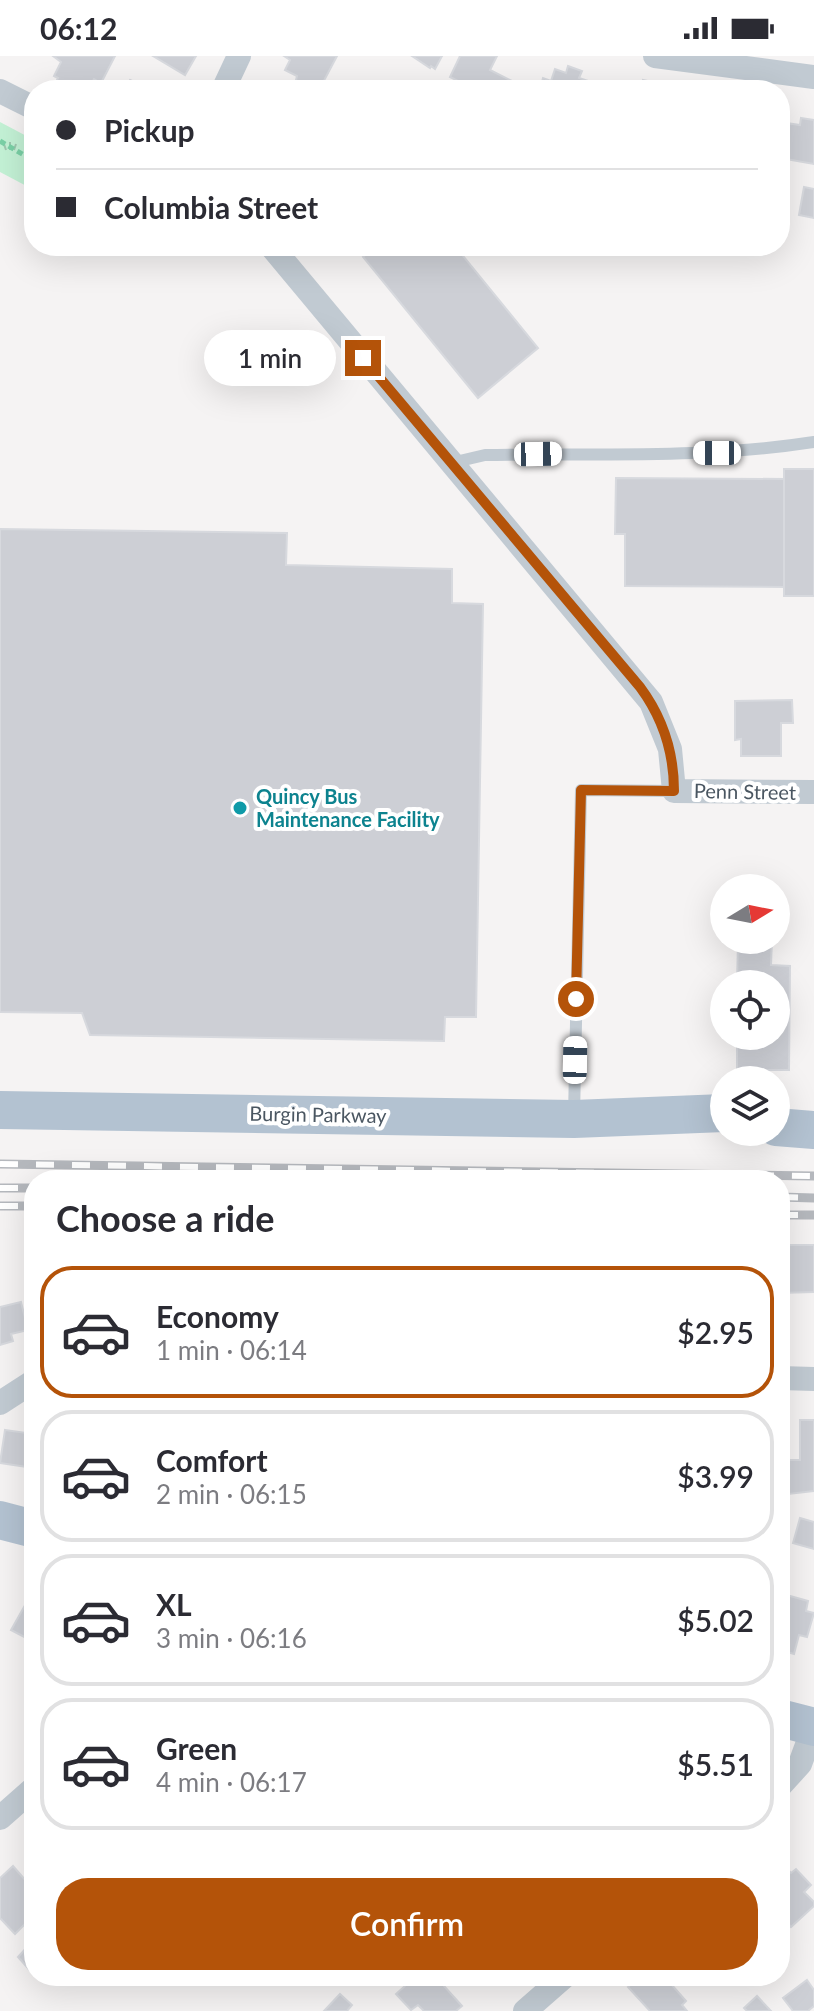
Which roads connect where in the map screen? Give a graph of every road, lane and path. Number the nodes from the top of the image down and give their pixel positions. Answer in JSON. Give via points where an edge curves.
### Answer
{"nodes":[{"id":1,"x":239,"y":56,"type":"edge"},
{"id":2,"x":655,"y":56,"type":"edge"},
{"id":3,"x":814,"y":77,"type":"edge"},
{"id":4,"x":228,"y":80,"type":"edge"},
{"id":5,"x":0,"y":91,"type":"edge"},
{"id":6,"x":24,"y":103,"type":"edge"},
{"id":7,"x":0,"y":141,"type":"edge"},
{"id":8,"x":24,"y":155,"type":"edge"},
{"id":9,"x":279,"y":256,"type":"edge"},
{"id":10,"x":814,"y":442,"type":"edge"},
{"id":11,"x":451,"y":463,"type":"junction"},
{"id":12,"x":674,"y":791,"type":"junction"},
{"id":13,"x":814,"y":792,"type":"edge"},
{"id":14,"x":814,"y":1108,"type":"edge"},
{"id":15,"x":790,"y":1109,"type":"edge"},
{"id":16,"x":0,"y":1110,"type":"edge"},
{"id":17,"x":710,"y":1114,"type":"edge"},
{"id":18,"x":635,"y":1118,"type":"junction"},
{"id":19,"x":574,"y":1119,"type":"junction"},
{"id":20,"x":710,"y":1123,"type":"edge"},
{"id":21,"x":790,"y":1128,"type":"edge"},
{"id":22,"x":814,"y":1130,"type":"edge"},
{"id":23,"x":790,"y":1378,"type":"edge"},
{"id":24,"x":814,"y":1379,"type":"edge"},
{"id":25,"x":24,"y":1387,"type":"edge"},
{"id":26,"x":0,"y":1403,"type":"edge"},
{"id":27,"x":0,"y":1520,"type":"edge"},
{"id":28,"x":24,"y":1526,"type":"edge"},
{"id":29,"x":790,"y":1720,"type":"edge"},
{"id":30,"x":814,"y":1726,"type":"edge"},
{"id":31,"x":790,"y":1775,"type":"edge"},
{"id":32,"x":24,"y":1797,"type":"edge"},
{"id":33,"x":0,"y":1818,"type":"edge"},
{"id":34,"x":554,"y":1986,"type":"edge"},
{"id":35,"x":525,"y":2011,"type":"edge"}],
"edges":[{"from":1,"to":4,"type":"street"},
{"from":2,"to":3,"type":"street"},
{"from":5,"to":6,"type":"street"},
{"from":7,"to":8,"type":"path"},
{"from":9,"to":11,"type":"street"},
{"from":10,"to":11,"type":"lane","via":[[717,453],[485,455]]},
{"from":11,"to":12,"type":"street","via":[[651,702],[670,749]]},
{"from":12,"to":13,"type":"street","name":"Penn Street"},
{"from":12,"to":19,"type":"lane","name":"Penn Street","via":[[581,790]]},
{"from":14,"to":15,"type":"main road"},
{"from":16,"to":19,"type":"main road","name":"Burgin Parkway"},
{"from":17,"to":18,"type":"main road","name":"Burgin Parkway"},
{"from":18,"to":19,"type":"main road","name":"Burgin Parkway"},
{"from":18,"to":20,"type":"main road","name":"Burgin Parkway"},
{"from":21,"to":22,"type":"main road"},
{"from":23,"to":24,"type":"street"},
{"from":25,"to":26,"type":"street"},
{"from":27,"to":28,"type":"main road"},
{"from":29,"to":30,"type":"main road"},
{"from":30,"to":31,"type":"street","via":[[800,1764]]},
{"from":32,"to":33,"type":"street"},
{"from":34,"to":35,"type":"street"}]}
